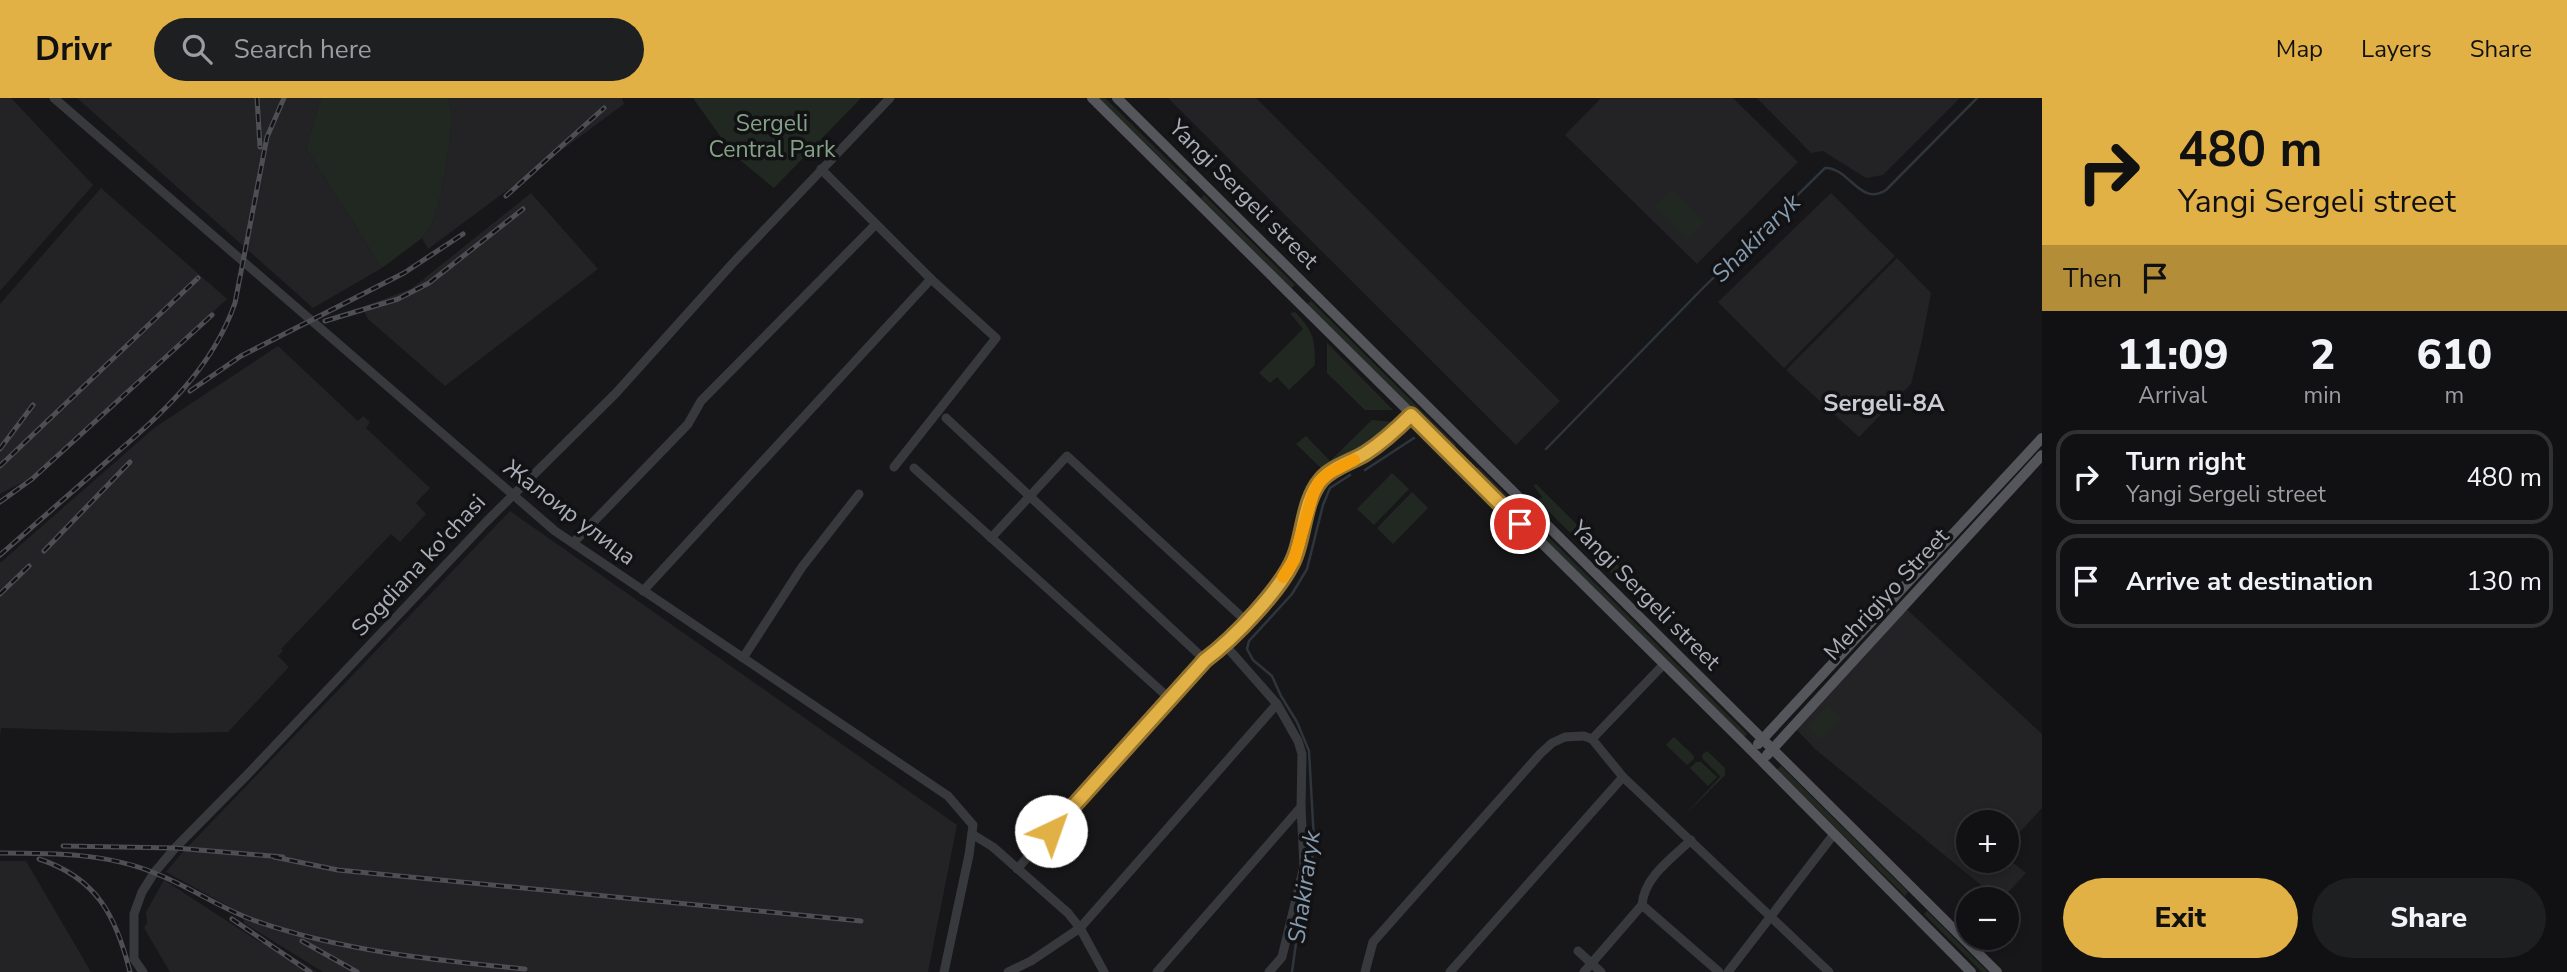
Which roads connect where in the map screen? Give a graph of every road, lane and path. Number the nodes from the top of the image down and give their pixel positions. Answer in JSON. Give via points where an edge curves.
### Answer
{"nodes":[{"id":1,"x":54,"y":98,"type":"edge"},
{"id":2,"x":890,"y":98,"type":"edge"},
{"id":3,"x":1092,"y":98,"type":"edge"},
{"id":4,"x":1117,"y":98,"type":"edge"},
{"id":5,"x":821,"y":169,"type":"junction"},
{"id":6,"x":1196,"y":176,"type":"junction"},
{"id":7,"x":1184,"y":189,"type":"junction"},
{"id":8,"x":875,"y":225,"type":"junction"},
{"id":9,"x":932,"y":279,"type":"junction"},
{"id":10,"x":1310,"y":289,"type":"junction"},
{"id":11,"x":1297,"y":302,"type":"junction"},
{"id":12,"x":1411,"y":415,"type":"junction"},
{"id":13,"x":946,"y":418,"type":"dead end"},
{"id":14,"x":2042,"y":438,"type":"edge"},
{"id":15,"x":1474,"y":452,"type":"junction"},
{"id":16,"x":2042,"y":455,"type":"edge"},
{"id":17,"x":1462,"y":465,"type":"junction"},
{"id":18,"x":894,"y":467,"type":"dead end"},
{"id":19,"x":914,"y":468,"type":"dead end"},
{"id":20,"x":859,"y":494,"type":"dead end"},
{"id":21,"x":512,"y":495,"type":"junction"},
{"id":22,"x":1030,"y":496,"type":"junction"},
{"id":23,"x":992,"y":538,"type":"junction"},
{"id":24,"x":574,"y":542,"type":"junction"},
{"id":25,"x":643,"y":591,"type":"junction"},
{"id":26,"x":1246,"y":621,"type":"junction"},
{"id":27,"x":1226,"y":645,"type":"junction"},
{"id":28,"x":743,"y":658,"type":"junction"},
{"id":29,"x":1205,"y":660,"type":"junction"},
{"id":30,"x":1664,"y":664,"type":"junction"},
{"id":31,"x":1170,"y":699,"type":"junction"},
{"id":32,"x":1277,"y":704,"type":"junction"},
{"id":33,"x":1592,"y":739,"type":"junction"},
{"id":34,"x":1762,"y":740,"type":"junction"},
{"id":35,"x":1772,"y":750,"type":"junction"},
{"id":36,"x":1752,"y":751,"type":"junction"},
{"id":37,"x":1762,"y":761,"type":"junction"},
{"id":38,"x":1623,"y":777,"type":"junction"},
{"id":39,"x":1301,"y":807,"type":"junction"},
{"id":40,"x":972,"y":834,"type":"junction"},
{"id":41,"x":1834,"y":834,"type":"junction"},
{"id":42,"x":1691,"y":840,"type":"junction"},
{"id":43,"x":1017,"y":869,"type":"junction"},
{"id":44,"x":1927,"y":903,"type":"junction"},
{"id":45,"x":1642,"y":905,"type":"junction"},
{"id":46,"x":1771,"y":915,"type":"junction"},
{"id":47,"x":1914,"y":915,"type":"junction"},
{"id":48,"x":1080,"y":928,"type":"junction"},
{"id":49,"x":1578,"y":951,"type":"dead end"},
{"id":50,"x":1591,"y":964,"type":"junction"},
{"id":51,"x":143,"y":972,"type":"edge"},
{"id":52,"x":944,"y":972,"type":"edge"},
{"id":53,"x":1008,"y":972,"type":"edge"},
{"id":54,"x":1104,"y":972,"type":"edge"},
{"id":55,"x":1157,"y":972,"type":"edge"},
{"id":56,"x":1269,"y":972,"type":"edge"},
{"id":57,"x":1365,"y":972,"type":"edge"},
{"id":58,"x":1450,"y":972,"type":"edge"},
{"id":59,"x":1584,"y":972,"type":"edge"},
{"id":60,"x":1601,"y":972,"type":"edge"},
{"id":61,"x":1719,"y":972,"type":"edge"},
{"id":62,"x":1728,"y":972,"type":"edge"},
{"id":63,"x":1829,"y":972,"type":"edge"},
{"id":64,"x":1971,"y":972,"type":"edge"},
{"id":65,"x":1997,"y":972,"type":"edge"}],
"edges":[{"from":1,"to":21,"type":"street","name":"Жалоир улица"},
{"from":2,"to":5,"type":"street","name":"Sogdiana ko'chasi"},
{"from":3,"to":7,"type":"main road","name":"Yangi Sergeli street"},
{"from":4,"to":6,"type":"main road","name":"Yangi Sergeli street"},
{"from":5,"to":8,"type":"street"},
{"from":5,"to":21,"type":"street","name":"Sogdiana ko'chasi","via":[[616,393]]},
{"from":6,"to":7,"type":"main road"},
{"from":6,"to":10,"type":"main road","name":"Yangi Sergeli street"},
{"from":7,"to":11,"type":"main road","name":"Yangi Sergeli street"},
{"from":8,"to":9,"type":"street"},
{"from":8,"to":24,"type":"street","via":[[701,401],[688,424]]},
{"from":9,"to":18,"type":"street","via":[[996,338]]},
{"from":9,"to":25,"type":"street"},
{"from":10,"to":11,"type":"main road"},
{"from":10,"to":15,"type":"main road","name":"Yangi Sergeli street"},
{"from":11,"to":12,"type":"main road","name":"Yangi Sergeli street"},
{"from":12,"to":17,"type":"main road","name":"Yangi Sergeli street"},
{"from":12,"to":26,"type":"street","via":[[1366,453],[1319,482],[1294,560]]},
{"from":13,"to":22,"type":"street"},
{"from":14,"to":34,"type":"main road","name":"Mehrigiyo Street"},
{"from":15,"to":17,"type":"main road"},
{"from":15,"to":34,"type":"main road","name":"Yangi Sergeli street"},
{"from":16,"to":35,"type":"main road","name":"Mehrigiyo Street"},
{"from":17,"to":30,"type":"main road","name":"Yangi Sergeli street"},
{"from":19,"to":23,"type":"street"},
{"from":20,"to":28,"type":"street","via":[[802,567]]},
{"from":21,"to":24,"type":"street","name":"Жалоир улица"},
{"from":21,"to":51,"type":"street","name":"Sogdiana ko'chasi","via":[[154,873],[134,914],[134,959]]},
{"from":22,"to":23,"type":"street"},
{"from":22,"to":26,"type":"street","via":[[1066,456]]},
{"from":22,"to":29,"type":"street"},
{"from":23,"to":31,"type":"street"},
{"from":24,"to":25,"type":"street","name":"Жалоир улица"},
{"from":25,"to":28,"type":"street","name":"Жалоир улица"},
{"from":26,"to":27,"type":"street"},
{"from":27,"to":29,"type":"street"},
{"from":27,"to":32,"type":"street"},
{"from":28,"to":40,"type":"street","name":"Жалоир улица","via":[[940,790],[973,825]]},
{"from":29,"to":31,"type":"street"},
{"from":30,"to":33,"type":"street"},
{"from":30,"to":36,"type":"main road","name":"Yangi Sergeli street"},
{"from":31,"to":43,"type":"street"},
{"from":32,"to":39,"type":"street","via":[[1302,754]]},
{"from":32,"to":48,"type":"street"},
{"from":33,"to":38,"type":"street"},
{"from":33,"to":57,"type":"street","via":[[1566,737],[1540,754],[1373,943]]},
{"from":34,"to":35,"type":"main road","name":"Yangi Sergeli street"},
{"from":34,"to":36,"type":"main road","name":"Mehrigiyo Street"},
{"from":35,"to":37,"type":"main road","name":"Mehrigiyo Street"},
{"from":35,"to":44,"type":"main road","name":"Yangi Sergeli street"},
{"from":36,"to":37,"type":"main road","name":"Yangi Sergeli street"},
{"from":37,"to":41,"type":"main road","name":"Yangi Sergeli street"},
{"from":38,"to":42,"type":"street"},
{"from":38,"to":58,"type":"street"},
{"from":39,"to":55,"type":"street"},
{"from":39,"to":56,"type":"street","via":[[1304,866],[1282,957]]},
{"from":40,"to":43,"type":"street"},
{"from":40,"to":52,"type":"street"},
{"from":41,"to":46,"type":"street"},
{"from":41,"to":47,"type":"main road","name":"Yangi Sergeli street"},
{"from":42,"to":45,"type":"street","via":[[1652,877]]},
{"from":42,"to":46,"type":"street"},
{"from":43,"to":48,"type":"street"},
{"from":44,"to":47,"type":"main road","via":[[1916,905]]},
{"from":44,"to":65,"type":"main road","name":"Yangi Sergeli street"},
{"from":45,"to":50,"type":"street"},
{"from":45,"to":61,"type":"street"},
{"from":46,"to":62,"type":"street"},
{"from":46,"to":63,"type":"street"},
{"from":47,"to":64,"type":"main road","name":"Yangi Sergeli street"},
{"from":48,"to":53,"type":"street"},
{"from":48,"to":54,"type":"street"},
{"from":49,"to":50,"type":"street"},
{"from":50,"to":59,"type":"street"},
{"from":50,"to":60,"type":"street"}]}
